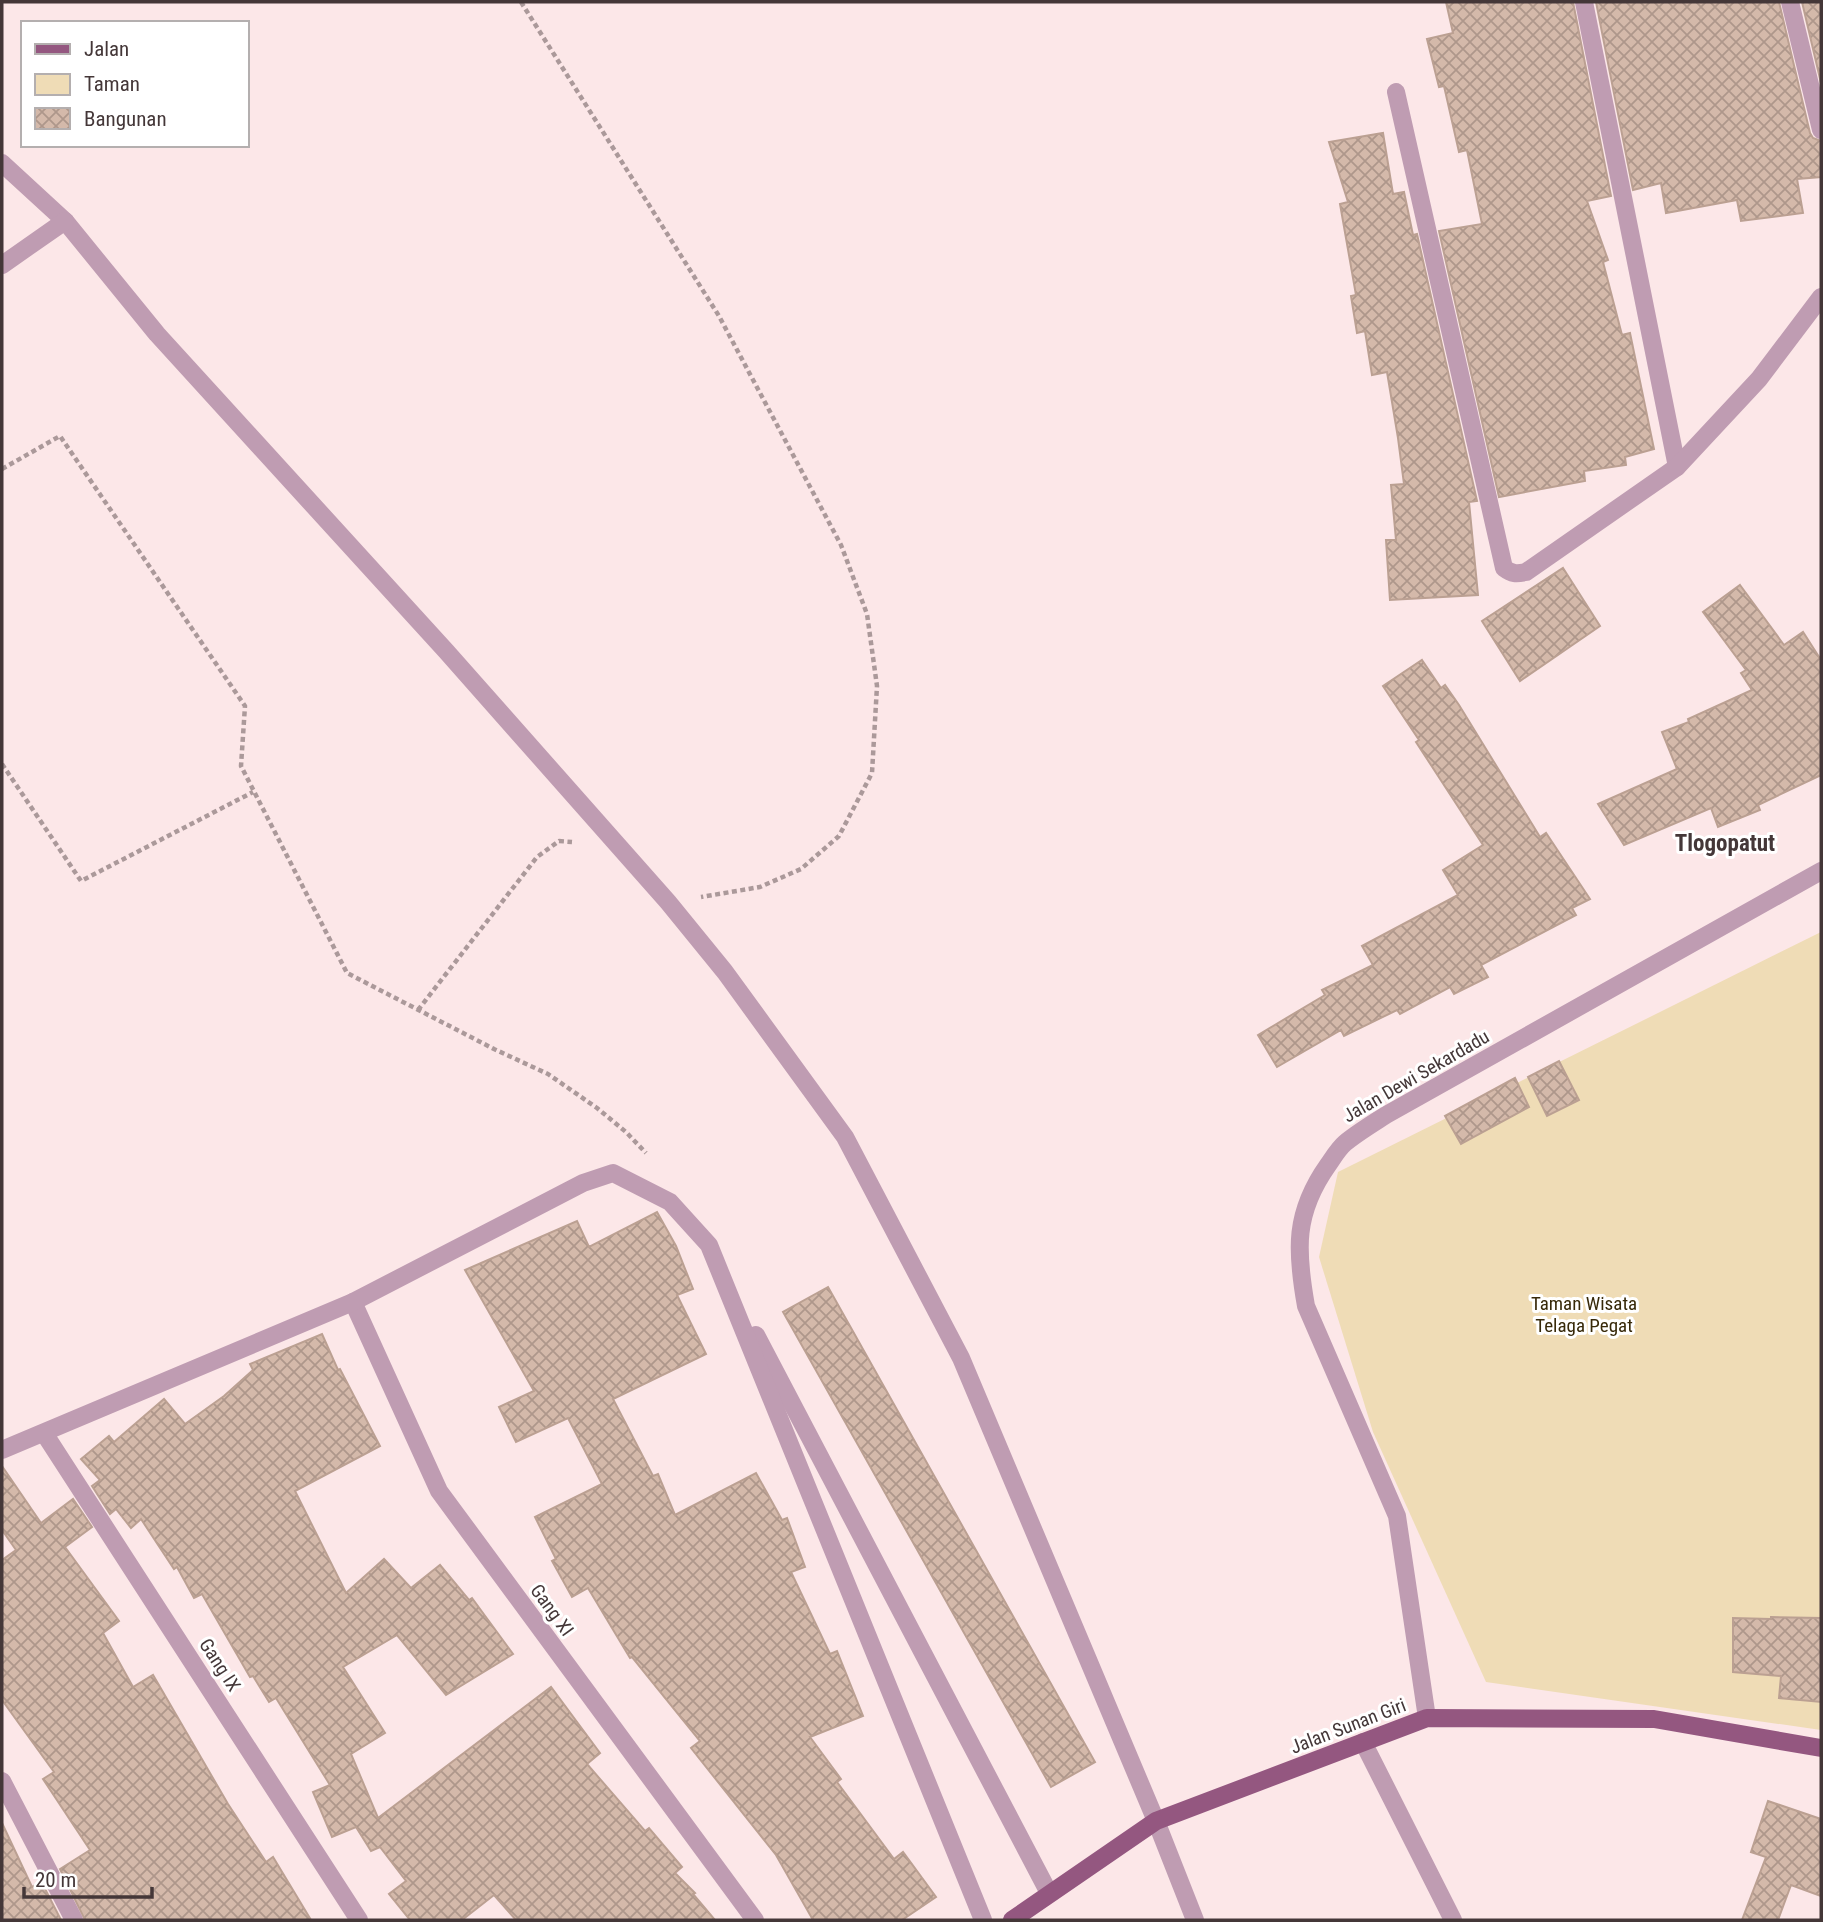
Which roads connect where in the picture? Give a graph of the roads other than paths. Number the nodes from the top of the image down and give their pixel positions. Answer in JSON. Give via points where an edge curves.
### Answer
{"nodes":[{"id":1,"x":1584,"y":2,"type":"edge"},
{"id":2,"x":1790,"y":2,"type":"edge"},
{"id":3,"x":1396,"y":92,"type":"dead end"},
{"id":4,"x":1821,"y":130,"type":"edge"},
{"id":5,"x":2,"y":163,"type":"edge"},
{"id":6,"x":65,"y":221,"type":"junction"},
{"id":7,"x":2,"y":265,"type":"edge"},
{"id":8,"x":1821,"y":297,"type":"edge"},
{"id":9,"x":1676,"y":467,"type":"junction"},
{"id":10,"x":1821,"y":871,"type":"edge"},
{"id":11,"x":709,"y":1245,"type":"junction"},
{"id":12,"x":353,"y":1302,"type":"junction"},
{"id":13,"x":44,"y":1433,"type":"junction"},
{"id":14,"x":2,"y":1450,"type":"edge"},
{"id":15,"x":1427,"y":1718,"type":"junction"},
{"id":16,"x":1363,"y":1742,"type":"junction"},
{"id":17,"x":1821,"y":1748,"type":"edge"},
{"id":18,"x":2,"y":1781,"type":"edge"},
{"id":19,"x":1156,"y":1821,"type":"junction"},
{"id":20,"x":1049,"y":1893,"type":"junction"},
{"id":21,"x":74,"y":1920,"type":"edge"},
{"id":22,"x":359,"y":1920,"type":"edge"},
{"id":23,"x":755,"y":1920,"type":"edge"},
{"id":24,"x":983,"y":1920,"type":"edge"},
{"id":25,"x":1012,"y":1920,"type":"edge"},
{"id":26,"x":1195,"y":1920,"type":"edge"},
{"id":27,"x":1453,"y":1920,"type":"edge"}],
"edges":[{"from":1,"to":9,"type":"street"},
{"from":2,"to":4,"type":"street"},
{"from":3,"to":9,"type":"street","via":[[1504,568],[1515,574],[1526,572]]},
{"from":5,"to":6,"type":"street"},
{"from":6,"to":7,"type":"street"},
{"from":6,"to":19,"type":"street","via":[[157,334],[668,902],[845,1136],[961,1358]]},
{"from":8,"to":9,"type":"street","via":[[1759,379]]},
{"from":10,"to":15,"type":"street","name":"Jalan Dewi Sekardadu","via":[[1386,1115],[1343,1144],[1306,1202],[1301,1218],[1300,1269],[1306,1306],[1397,1516]]},
{"from":11,"to":12,"type":"street","via":[[670,1202],[613,1173],[583,1183]]},
{"from":11,"to":20,"type":"street"},
{"from":11,"to":24,"type":"street"},
{"from":12,"to":13,"type":"street"},
{"from":12,"to":23,"type":"street","name":"Gang XI","via":[[439,1491]]},
{"from":13,"to":14,"type":"street"},
{"from":13,"to":22,"type":"street","name":"Gang IX"},
{"from":15,"to":16,"type":"main road","name":"Jalan Sunan Giri"},
{"from":15,"to":17,"type":"main road","name":"Jalan Sunan Giri","via":[[1654,1719]]},
{"from":16,"to":19,"type":"main road","name":"Jalan Sunan Giri"},
{"from":16,"to":27,"type":"street"},
{"from":18,"to":21,"type":"street"},
{"from":19,"to":20,"type":"main road","name":"Jalan Sunan Giri"},
{"from":19,"to":26,"type":"street"},
{"from":20,"to":25,"type":"main road","name":"Jalan Sunan Giri"}]}
